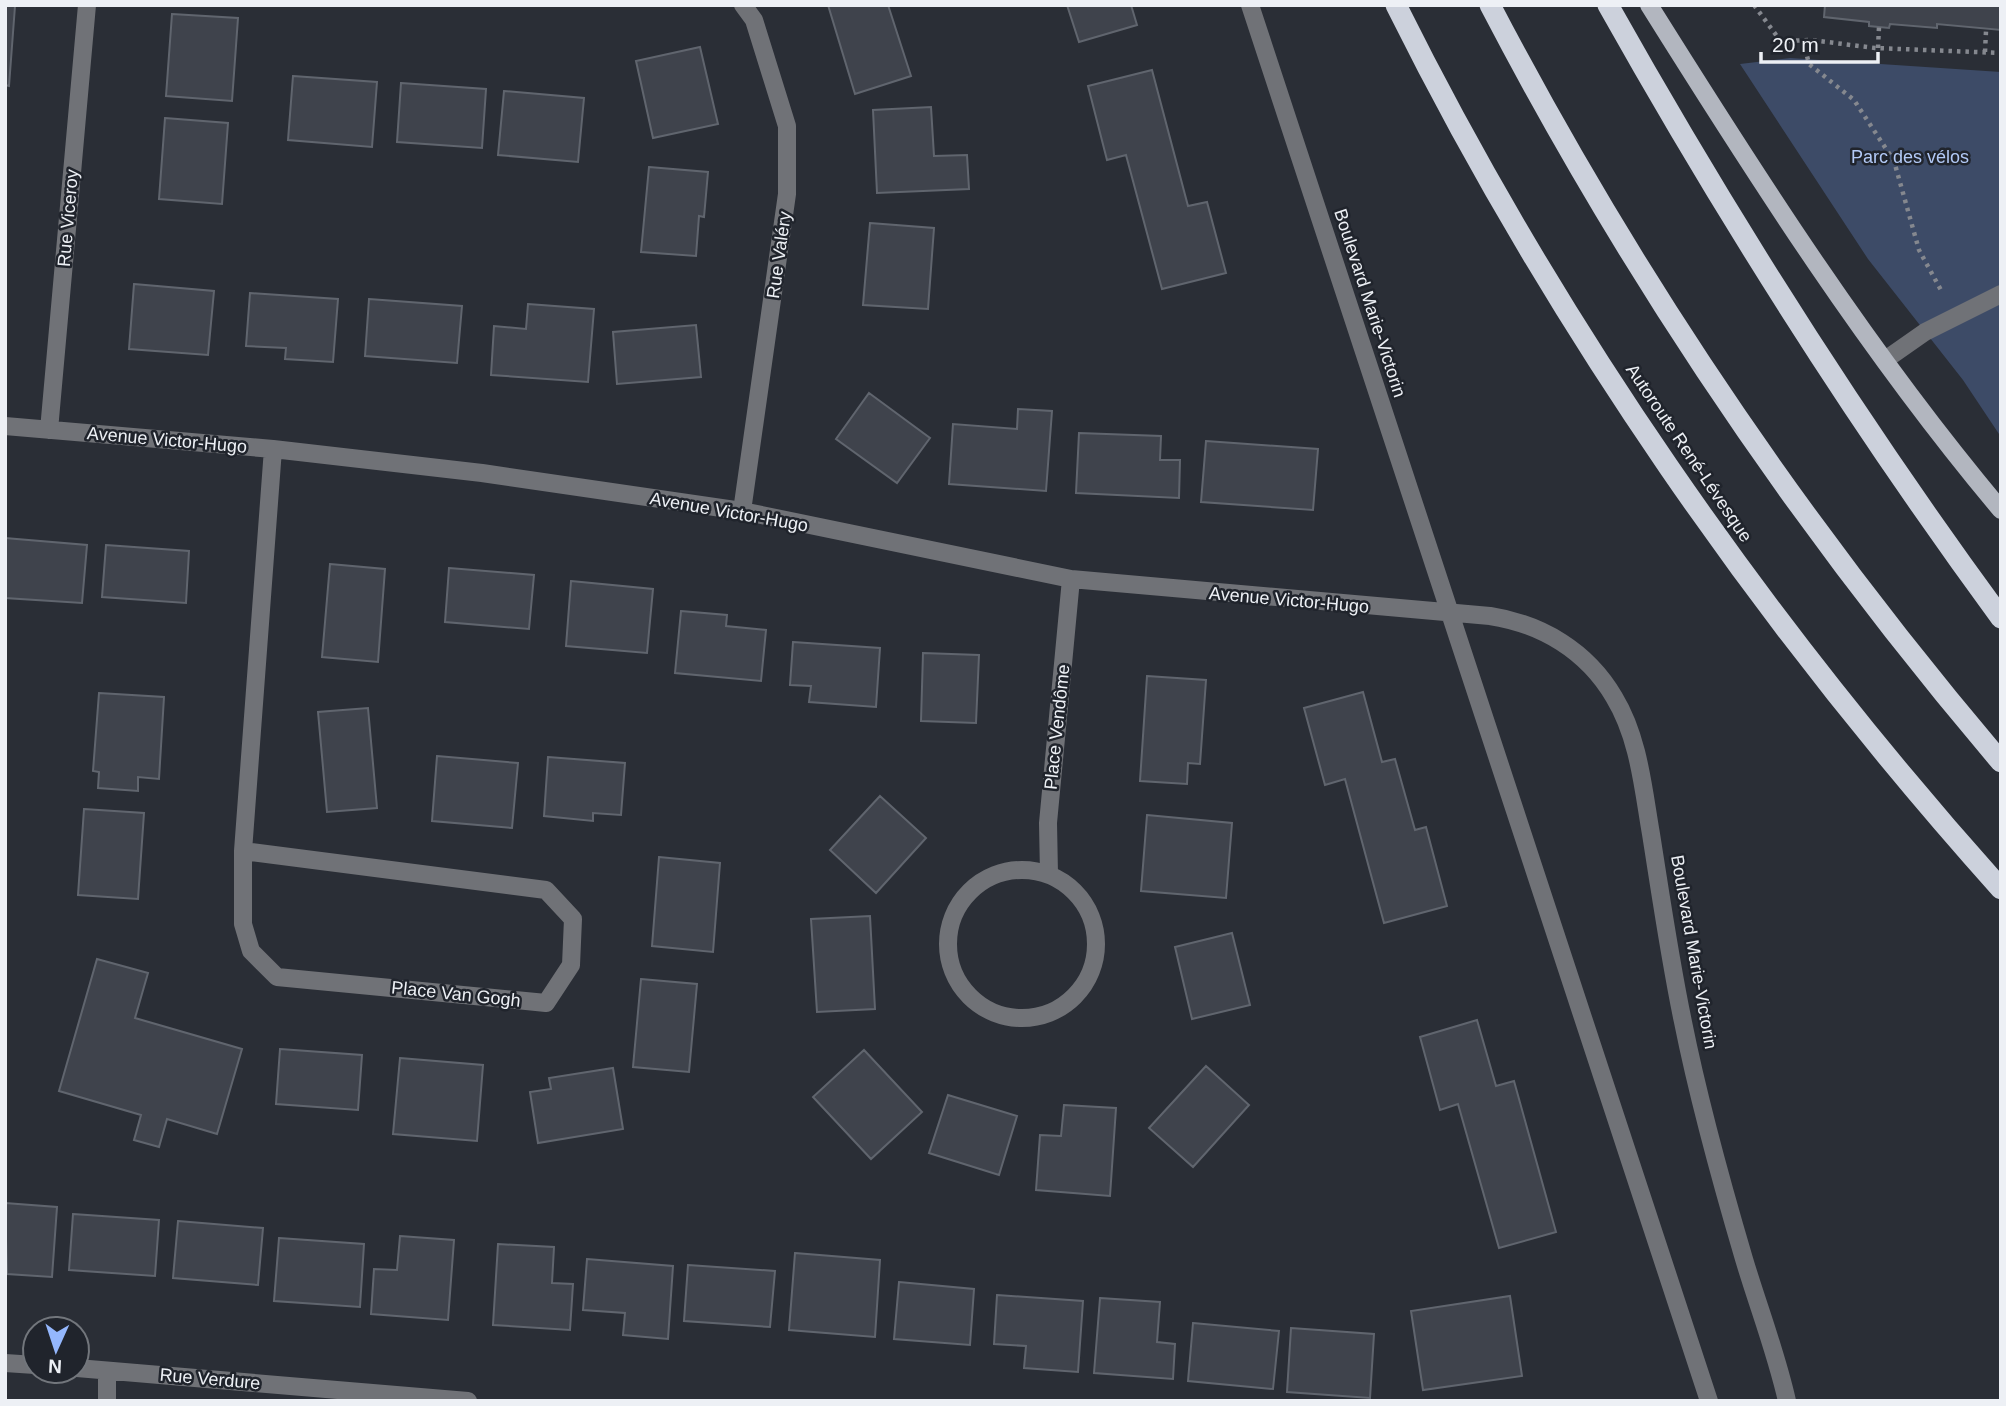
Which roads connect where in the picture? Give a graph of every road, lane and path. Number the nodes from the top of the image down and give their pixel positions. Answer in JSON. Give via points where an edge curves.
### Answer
{"nodes":[{"id":1,"x":88,"y":5,"type":"edge"},
{"id":2,"x":743,"y":5,"type":"edge"},
{"id":3,"x":1250,"y":5,"type":"edge"},
{"id":4,"x":1396,"y":5,"type":"edge"},
{"id":5,"x":1490,"y":5,"type":"edge"},
{"id":6,"x":1608,"y":5,"type":"edge"},
{"id":7,"x":1649,"y":5,"type":"edge"},
{"id":8,"x":1754,"y":5,"type":"edge"},
{"id":9,"x":1879,"y":27,"type":"dead end"},
{"id":10,"x":1986,"y":31,"type":"dead end"},
{"id":11,"x":1803,"y":40,"type":"junction"},
{"id":12,"x":1878,"y":48,"type":"junction"},
{"id":13,"x":1984,"y":52,"type":"junction"},
{"id":14,"x":2001,"y":53,"type":"edge"},
{"id":15,"x":2001,"y":294,"type":"edge"},
{"id":16,"x":1955,"y":315,"type":"junction"},
{"id":17,"x":1885,"y":360,"type":"junction"},
{"id":18,"x":5,"y":426,"type":"edge"},
{"id":19,"x":49,"y":430,"type":"junction"},
{"id":20,"x":273,"y":449,"type":"junction"},
{"id":21,"x":2001,"y":510,"type":"edge"},
{"id":22,"x":742,"y":511,"type":"junction"},
{"id":23,"x":1071,"y":579,"type":"junction"},
{"id":24,"x":1450,"y":614,"type":"junction"},
{"id":25,"x":2001,"y":618,"type":"edge"},
{"id":26,"x":2001,"y":762,"type":"edge"},
{"id":27,"x":243,"y":851,"type":"junction"},
{"id":28,"x":1971,"y":855,"type":"junction"},
{"id":29,"x":1049,"y":874,"type":"junction"},
{"id":30,"x":2001,"y":889,"type":"edge"},
{"id":31,"x":2001,"y":900,"type":"edge"},
{"id":32,"x":91,"y":1369,"type":"edge"},
{"id":33,"x":107,"y":1371,"type":"junction"},
{"id":34,"x":107,"y":1401,"type":"edge"},
{"id":35,"x":468,"y":1401,"type":"edge"},
{"id":36,"x":1709,"y":1401,"type":"edge"},
{"id":37,"x":1787,"y":1401,"type":"edge"}],
"edges":[{"from":1,"to":19,"type":"street","name":"Rue Viceroy"},
{"from":2,"to":22,"type":"street","name":"Rue Valéry","via":[[754,20],[787,126],[787,194]]},
{"from":3,"to":24,"type":"street","name":"Boulevard Marie-Victorin"},
{"from":4,"to":28,"type":"highway","name":"Autoroute René-Lévesque","via":[[1485,173],[1624,400],[1753,585]]},
{"from":5,"to":26,"type":"highway","via":[[1586,181],[1755,445],[1853,580]]},
{"from":6,"to":25,"type":"highway","via":[[1689,148],[1787,305],[1903,482]]},
{"from":7,"to":17,"type":"main road","via":[[1740,152]]},
{"from":8,"to":11,"type":"path","via":[[1779,39]]},
{"from":9,"to":12,"type":"path"},
{"from":10,"to":13,"type":"path"},
{"from":11,"to":12,"type":"path"},
{"from":11,"to":16,"type":"path","via":[[1809,64],[1854,100],[1895,161],[1919,250]]},
{"from":12,"to":13,"type":"path"},
{"from":13,"to":14,"type":"path"},
{"from":15,"to":16,"type":"street"},
{"from":16,"to":17,"type":"street"},
{"from":17,"to":21,"type":"main road"},
{"from":18,"to":19,"type":"street","name":"Avenue Victor-Hugo"},
{"from":19,"to":20,"type":"street","name":"Avenue Victor-Hugo"},
{"from":20,"to":22,"type":"street","name":"Avenue Victor-Hugo","via":[[482,473]]},
{"from":20,"to":27,"type":"street","name":"Place Van Gogh"},
{"from":22,"to":23,"type":"street","name":"Avenue Victor-Hugo"},
{"from":23,"to":24,"type":"street","name":"Avenue Victor-Hugo"},
{"from":23,"to":29,"type":"street","name":"Place Vendôme","via":[[1048,823]]},
{"from":24,"to":36,"type":"street","name":"Boulevard Marie-Victorin"},
{"from":24,"to":37,"type":"street","name":"Boulevard Marie-Victorin","via":[[1511,619],[1548,633],[1599,674],[1628,722],[1697,1083]]},
{"from":27,"to":27,"type":"street","name":"Place Van Gogh","via":[[243,924],[251,951],[277,977],[546,1003],[571,965],[573,919],[547,890]]},
{"from":28,"to":30,"type":"highway","name":"Autoroute René-Lévesque"},
{"from":28,"to":31,"type":"highway"},
{"from":29,"to":29,"type":"street","via":[[1072,887],[1088,907],[1097,932],[1096,957],[1087,982],[1070,1001],[1048,1014],[1022,1018],[996,1014],[960,985],[950,964],[947,941],[952,919],[963,898],[980,882],[1001,872],[1024,869]]},
{"from":32,"to":33,"type":"street","name":"Rue Verdure"},
{"from":33,"to":34,"type":"street"},
{"from":33,"to":35,"type":"street","name":"Rue Verdure"}]}
